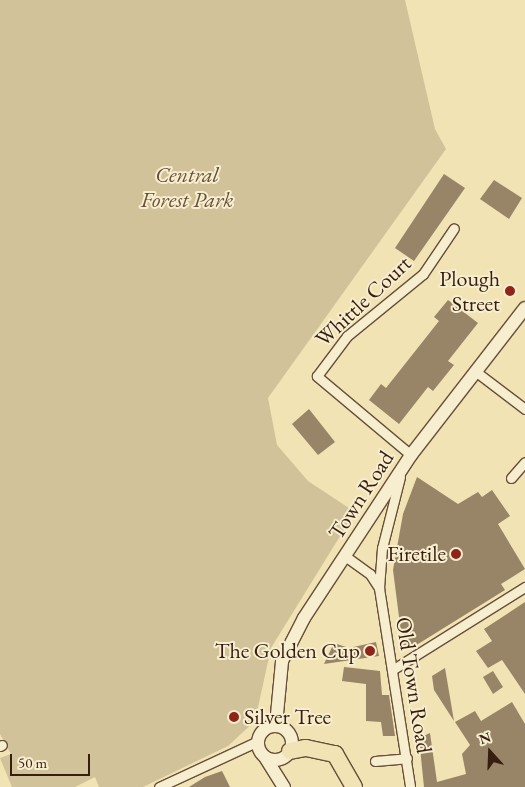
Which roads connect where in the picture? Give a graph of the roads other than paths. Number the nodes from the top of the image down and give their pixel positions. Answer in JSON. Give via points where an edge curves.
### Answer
{"nodes":[{"id":1,"x":454,"y":228,"type":"dead end"},
{"id":2,"x":525,"y":309,"type":"edge"},
{"id":3,"x":475,"y":371,"type":"junction"},
{"id":4,"x":525,"y":409,"type":"edge"},
{"id":5,"x":411,"y":455,"type":"junction"},
{"id":6,"x":525,"y":462,"type":"edge"},
{"id":7,"x":403,"y":468,"type":"junction"},
{"id":8,"x":511,"y":478,"type":"dead end"},
{"id":9,"x":345,"y":556,"type":"junction"},
{"id":10,"x":525,"y":587,"type":"edge"},
{"id":11,"x":379,"y":588,"type":"junction"},
{"id":12,"x":392,"y":670,"type":"junction"},
{"id":13,"x":276,"y":725,"type":"junction"},
{"id":14,"x":258,"y":741,"type":"junction"},
{"id":15,"x":289,"y":748,"type":"junction"},
{"id":16,"x":265,"y":757,"type":"junction"},
{"id":17,"x":407,"y":758,"type":"junction"},
{"id":18,"x":375,"y":761,"type":"dead end"},
{"id":19,"x":159,"y":787,"type":"edge"},
{"id":20,"x":285,"y":787,"type":"edge"},
{"id":21,"x":354,"y":787,"type":"edge"},
{"id":22,"x":410,"y":787,"type":"edge"}],
"edges":[{"from":1,"to":5,"type":"street","name":"Whittle Court","via":[[423,274],[346,336],[318,376]]},
{"from":2,"to":3,"type":"main road","name":"Town Road"},
{"from":3,"to":4,"type":"street"},
{"from":3,"to":5,"type":"main road","name":"Town Road"},
{"from":5,"to":7,"type":"main road","name":"Town Road"},
{"from":6,"to":8,"type":"street"},
{"from":7,"to":9,"type":"main road","name":"Town Road"},
{"from":7,"to":11,"type":"street","name":"Old Town Road","via":[[382,548]]},
{"from":9,"to":11,"type":"street","name":"Old Town Road","via":[[370,574]]},
{"from":9,"to":13,"type":"main road","name":"Town Road","via":[[282,661]]},
{"from":10,"to":12,"type":"street"},
{"from":11,"to":12,"type":"street","name":"Old Town Road"},
{"from":12,"to":17,"type":"street","name":"Old Town Road"},
{"from":13,"to":14,"type":"main road","via":[[263,730]]},
{"from":13,"to":15,"type":"main road"},
{"from":14,"to":16,"type":"main road"},
{"from":14,"to":19,"type":"street"},
{"from":15,"to":16,"type":"main road"},
{"from":15,"to":20,"type":"main road"},
{"from":15,"to":21,"type":"highway","via":[[317,748],[338,757]]},
{"from":16,"to":20,"type":"main road"},
{"from":17,"to":18,"type":"street"},
{"from":17,"to":22,"type":"street","name":"Old Town Road"}]}
